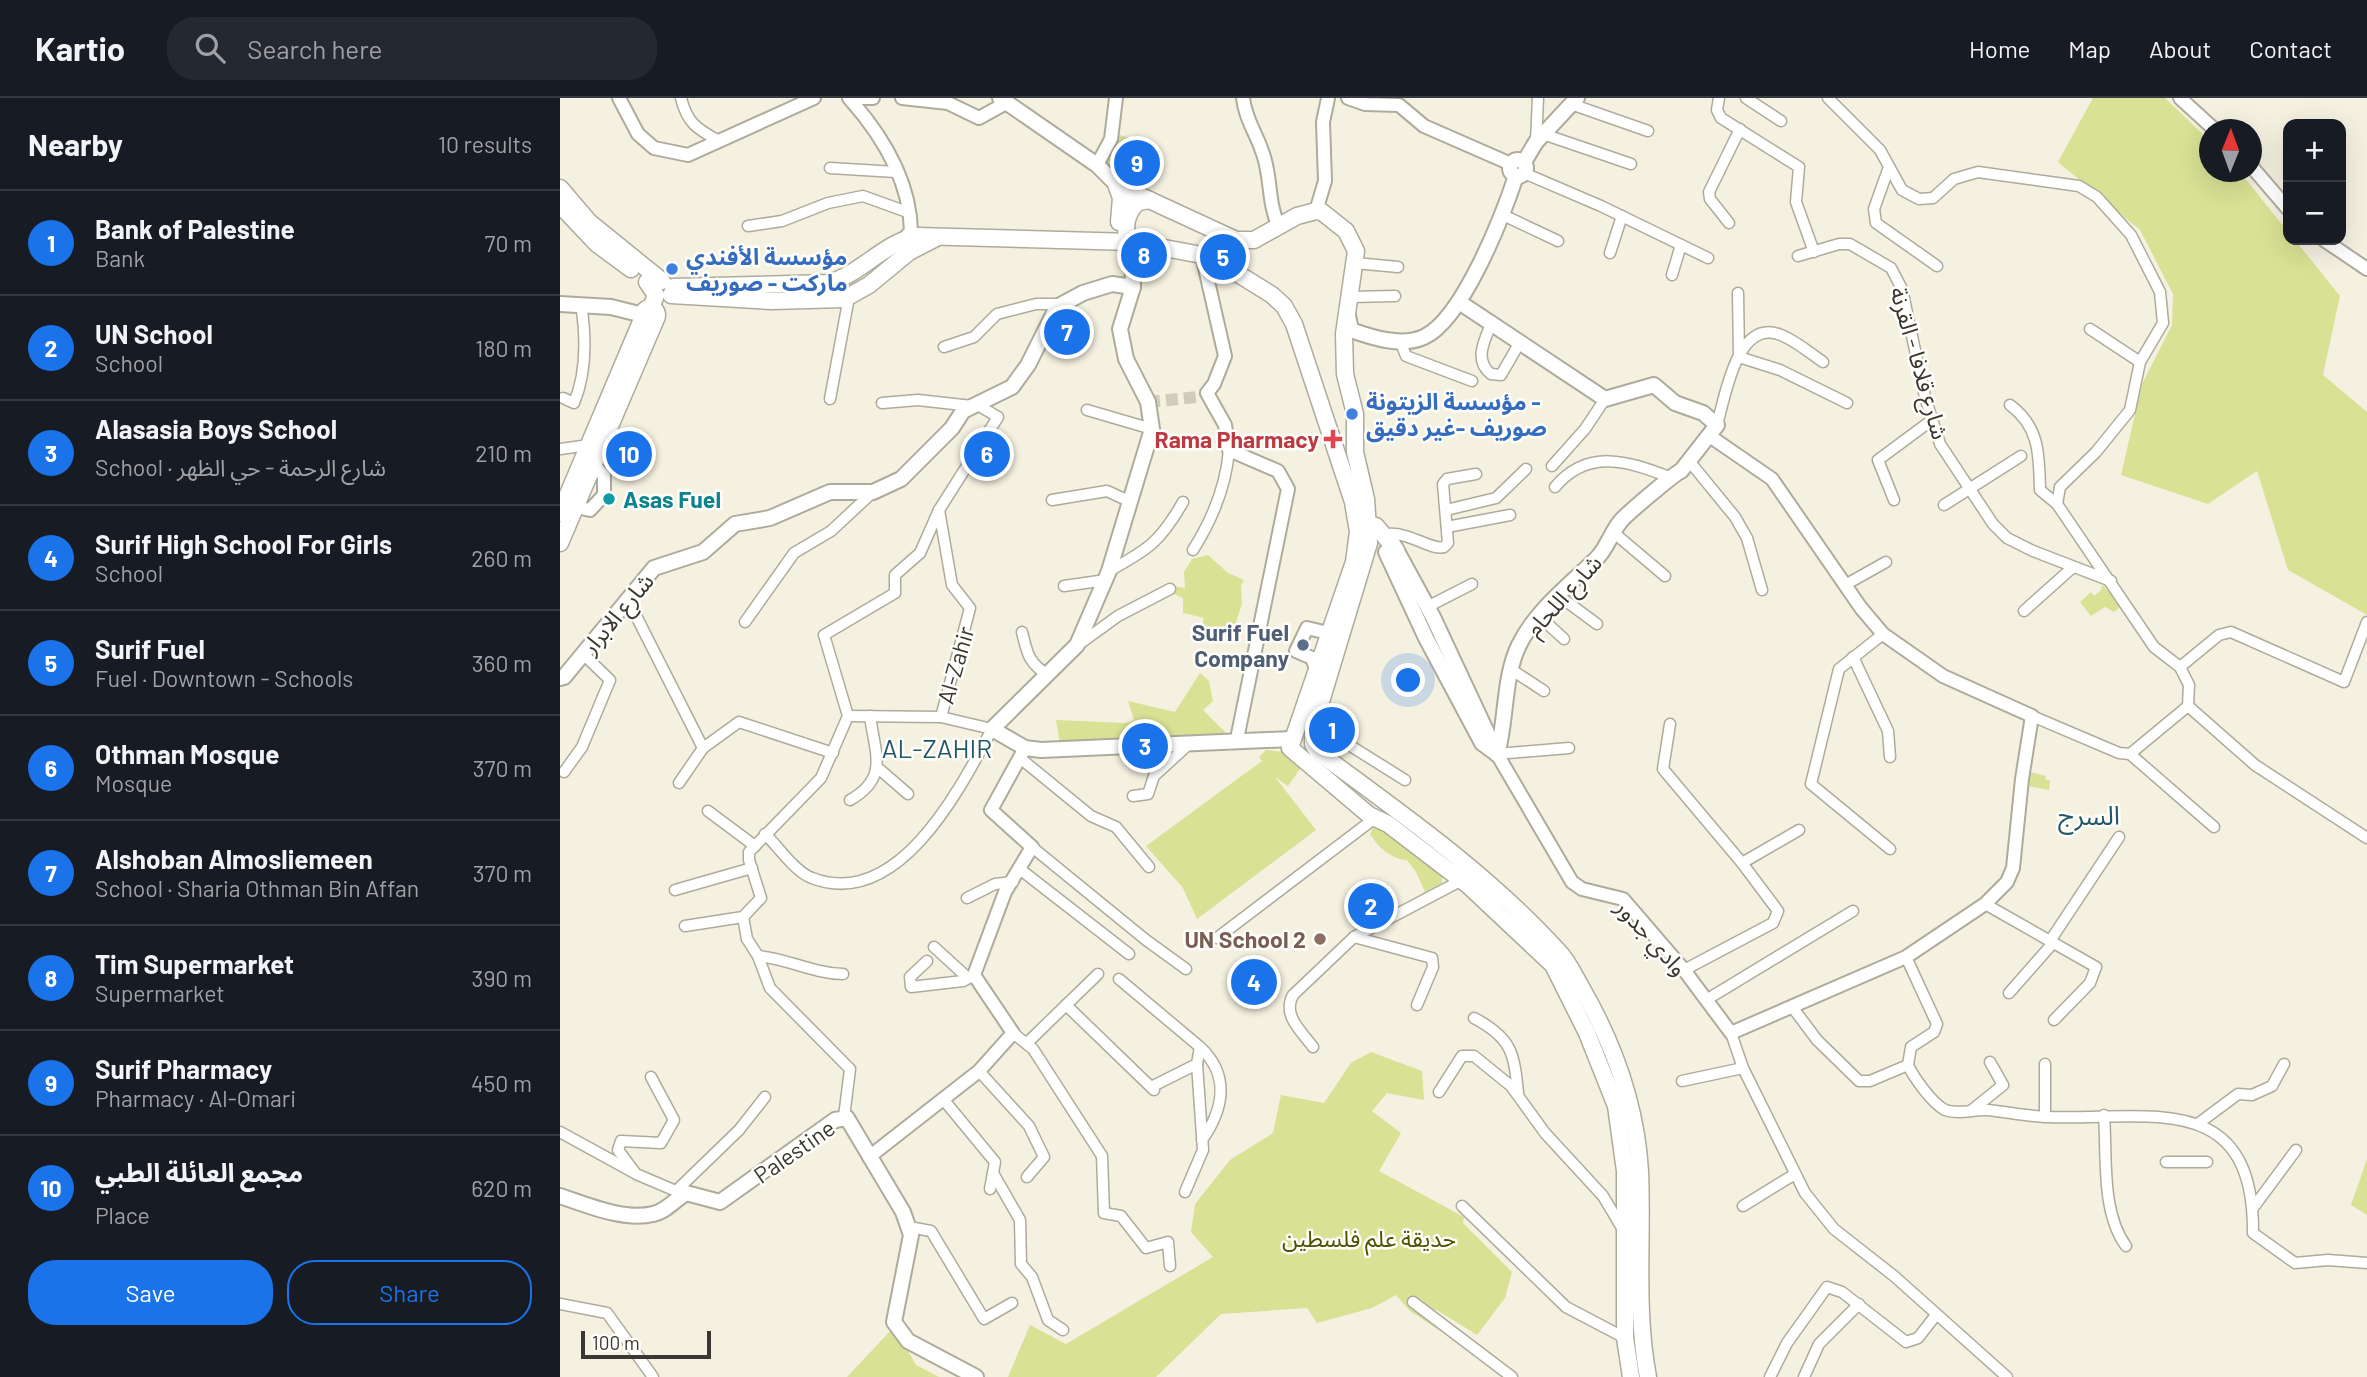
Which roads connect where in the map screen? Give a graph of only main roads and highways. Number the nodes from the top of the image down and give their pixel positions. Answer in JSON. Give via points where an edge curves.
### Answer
{"nodes":[{"id":1,"x":1003,"y":100,"type":"edge"},
{"id":2,"x":1574,"y":101,"type":"edge"},
{"id":3,"x":560,"y":188,"type":"edge"},
{"id":4,"x":1122,"y":189,"type":"junction"},
{"id":5,"x":1150,"y":200,"type":"junction"},
{"id":6,"x":560,"y":205,"type":"edge"},
{"id":7,"x":1204,"y":228,"type":"junction"},
{"id":8,"x":938,"y":237,"type":"junction"},
{"id":9,"x":1124,"y":242,"type":"junction"},
{"id":10,"x":1202,"y":255,"type":"junction"},
{"id":11,"x":1133,"y":287,"type":"junction"},
{"id":12,"x":708,"y":298,"type":"junction"},
{"id":13,"x":657,"y":299,"type":"junction"},
{"id":14,"x":1459,"y":302,"type":"junction"},
{"id":15,"x":560,"y":304,"type":"edge"},
{"id":16,"x":1348,"y":314,"type":"junction"},
{"id":17,"x":1361,"y":334,"type":"junction"},
{"id":18,"x":1344,"y":346,"type":"junction"},
{"id":19,"x":1360,"y":492,"type":"junction"},
{"id":20,"x":560,"y":513,"type":"edge"},
{"id":21,"x":1375,"y":538,"type":"junction"},
{"id":22,"x":560,"y":543,"type":"edge"},
{"id":23,"x":1328,"y":633,"type":"junction"},
{"id":24,"x":1339,"y":647,"type":"junction"},
{"id":25,"x":560,"y":678,"type":"edge"},
{"id":26,"x":1313,"y":726,"type":"junction"},
{"id":27,"x":1291,"y":739,"type":"junction"},
{"id":28,"x":1497,"y":754,"type":"junction"},
{"id":29,"x":560,"y":1196,"type":"edge"},
{"id":30,"x":976,"y":1377,"type":"edge"},
{"id":31,"x":1631,"y":1377,"type":"edge"},
{"id":32,"x":1648,"y":1377,"type":"edge"}],
"edges":[{"from":1,"to":4,"type":"main road","via":[[1097,165]]},
{"from":2,"to":14,"type":"main road","via":[[1539,138],[1519,169],[1503,215]]},
{"from":3,"to":13,"type":"main road"},
{"from":4,"to":5,"type":"main road"},
{"from":4,"to":9,"type":"main road"},
{"from":5,"to":7,"type":"main road"},
{"from":5,"to":9,"type":"main road","via":[[1129,210]]},
{"from":6,"to":13,"type":"main road"},
{"from":7,"to":10,"type":"main road","via":[[1214,242]]},
{"from":7,"to":16,"type":"main road","via":[[1236,240],[1254,240],[1322,212],[1346,231],[1356,251]]},
{"from":8,"to":9,"type":"main road"},
{"from":8,"to":12,"type":"main road","via":[[909,252],[849,297],[831,301]]},
{"from":8,"to":13,"type":"main road","via":[[903,240],[829,283]]},
{"from":9,"to":10,"type":"main road"},
{"from":9,"to":11,"type":"main road"},
{"from":10,"to":19,"type":"main road","via":[[1241,275],[1284,306]]},
{"from":11,"to":25,"type":"main road","name":"شارع الابرار","via":[[1112,284],[1061,304],[1015,384],[963,411],[901,479],[873,492],[830,492],[770,518],[734,524],[703,552],[654,568]]},
{"from":11,"to":27,"type":"main road","via":[[1119,329],[1126,359],[1148,402],[1152,429],[1131,502],[1107,576],[1077,645],[992,729],[1023,753]]},
{"from":12,"to":13,"type":"main road"},
{"from":12,"to":13,"type":"main road"},
{"from":13,"to":15,"type":"main road","via":[[611,307]]},
{"from":13,"to":20,"type":"main road"},
{"from":13,"to":22,"type":"main road","via":[[599,471],[583,509]]},
{"from":14,"to":17,"type":"main road","via":[[1426,336],[1401,342]]},
{"from":14,"to":28,"type":"main road","name":"شارع اللحام","via":[[1605,399],[1654,385],[1675,403],[1703,413],[1714,431],[1690,462],[1624,517],[1600,555],[1539,617],[1519,645]]},
{"from":16,"to":17,"type":"main road","via":[[1351,330]]},
{"from":16,"to":18,"type":"main road"},
{"from":17,"to":18,"type":"main road"},
{"from":18,"to":19,"type":"main road","via":[[1355,414]]},
{"from":19,"to":21,"type":"main road"},
{"from":21,"to":23,"type":"main road","via":[[1354,562]]},
{"from":21,"to":24,"type":"main road"},
{"from":21,"to":28,"type":"main road","via":[[1427,607]]},
{"from":21,"to":28,"type":"main road","via":[[1482,743]]},
{"from":23,"to":24,"type":"main road","via":[[1336,636]]},
{"from":23,"to":27,"type":"main road"},
{"from":24,"to":26,"type":"main road"},
{"from":26,"to":27,"type":"main road","via":[[1306,746],[1297,746]]},
{"from":26,"to":32,"type":"main road","via":[[1315,750],[1468,867],[1560,953],[1605,1028],[1631,1101],[1640,1171],[1641,1341]]},
{"from":27,"to":31,"type":"main road","via":[[1290,748],[1297,756],[1462,880],[1553,965],[1616,1106],[1625,1171],[1625,1338]]},
{"from":29,"to":30,"type":"main road","name":"Palestine","via":[[612,1212],[648,1215],[680,1192],[721,1202],[844,1117],[849,1119],[909,1227],[910,1250],[894,1322],[908,1341]]}]}
